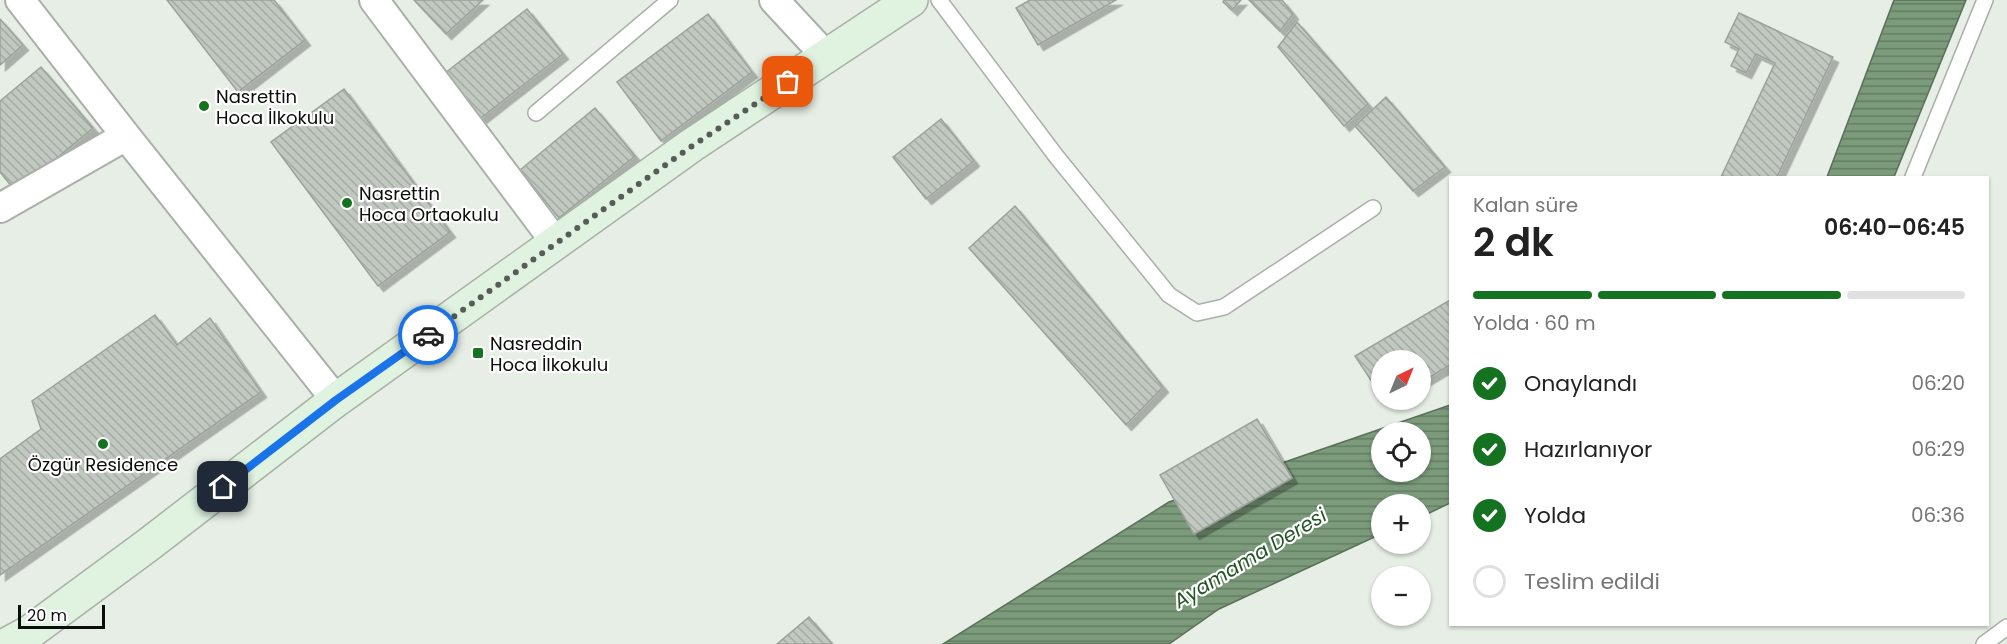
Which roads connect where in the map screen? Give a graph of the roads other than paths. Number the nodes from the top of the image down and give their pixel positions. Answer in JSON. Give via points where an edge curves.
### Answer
{"nodes":[{"id":1,"x":20,"y":0,"type":"edge"},
{"id":2,"x":374,"y":0,"type":"edge"},
{"id":3,"x":670,"y":0,"type":"edge"},
{"id":4,"x":774,"y":0,"type":"edge"},
{"id":5,"x":911,"y":0,"type":"edge"},
{"id":6,"x":939,"y":0,"type":"edge"},
{"id":7,"x":1985,"y":0,"type":"edge"},
{"id":8,"x":826,"y":56,"type":"junction"},
{"id":9,"x":536,"y":113,"type":"dead end"},
{"id":10,"x":126,"y":136,"type":"junction"},
{"id":11,"x":1912,"y":176,"type":"edge"},
{"id":12,"x":0,"y":208,"type":"edge"},
{"id":13,"x":1373,"y":208,"type":"dead end"},
{"id":14,"x":556,"y":243,"type":"junction"},
{"id":15,"x":336,"y":400,"type":"junction"},
{"id":16,"x":2005,"y":631,"type":"edge"},
{"id":17,"x":8,"y":644,"type":"edge"},
{"id":18,"x":1984,"y":644,"type":"edge"}],
"edges":[{"from":1,"to":10,"type":"street"},
{"from":2,"to":14,"type":"street"},
{"from":3,"to":9,"type":"lane"},
{"from":4,"to":8,"type":"street"},
{"from":5,"to":8,"type":"main road"},
{"from":6,"to":13,"type":"lane","via":[[1056,156],[1169,295],[1197,313],[1224,307]]},
{"from":7,"to":11,"type":"lane"},
{"from":8,"to":14,"type":"main road"},
{"from":10,"to":12,"type":"street"},
{"from":10,"to":15,"type":"street"},
{"from":14,"to":15,"type":"main road"},
{"from":15,"to":17,"type":"main road","via":[[139,552]]},
{"from":16,"to":18,"type":"lane"}]}
